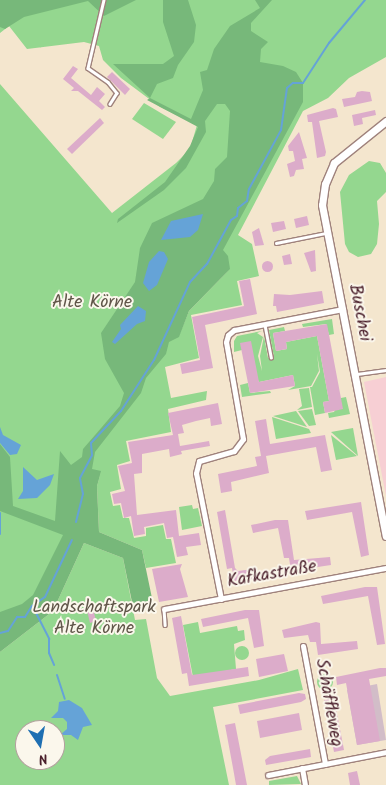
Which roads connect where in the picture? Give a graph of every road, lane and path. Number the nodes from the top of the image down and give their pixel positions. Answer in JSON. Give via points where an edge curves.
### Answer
{"nodes":[{"id":1,"x":104,"y":0,"type":"edge"},
{"id":2,"x":110,"y":104,"type":"dead end"},
{"id":3,"x":386,"y":121,"type":"edge"},
{"id":4,"x":327,"y":233,"type":"junction"},
{"id":5,"x":276,"y":243,"type":"dead end"},
{"id":6,"x":343,"y":309,"type":"junction"},
{"id":7,"x":265,"y":325,"type":"junction"},
{"id":8,"x":271,"y":357,"type":"dead end"},
{"id":9,"x":386,"y":370,"type":"edge"},
{"id":10,"x":355,"y":375,"type":"junction"},
{"id":11,"x":386,"y":536,"type":"edge"},
{"id":12,"x":386,"y":568,"type":"edge"},
{"id":13,"x":221,"y":599,"type":"junction"},
{"id":14,"x":164,"y":609,"type":"joint"},
{"id":15,"x":165,"y":625,"type":"dead end"},
{"id":16,"x":304,"y":646,"type":"dead end"},
{"id":17,"x":386,"y":752,"type":"edge"},
{"id":18,"x":325,"y":764,"type":"junction"},
{"id":19,"x":302,"y":768,"type":"junction"},
{"id":20,"x":268,"y":775,"type":"dead end"},
{"id":21,"x":305,"y":785,"type":"edge"}],
"edges":[{"from":1,"to":2,"type":"lane","via":[[88,68],[117,93]]},
{"from":3,"to":4,"type":"street","name":"Buschei","via":[[352,146],[333,166],[325,184],[322,205]]},
{"from":4,"to":5,"type":"lane"},
{"from":4,"to":6,"type":"street","name":"Buschei"},
{"from":6,"to":7,"type":"street"},
{"from":6,"to":10,"type":"street","name":"Buschei"},
{"from":7,"to":8,"type":"lane"},
{"from":7,"to":13,"type":"street","via":[[234,330],[226,342],[242,444],[234,451],[205,457],[197,466]]},
{"from":9,"to":10,"type":"lane"},
{"from":10,"to":11,"type":"street","name":"Buschei"},
{"from":12,"to":13,"type":"street","name":"Kafkastraße"},
{"from":13,"to":14,"type":"street","name":"Kafkastraße"},
{"from":14,"to":15,"type":"lane"},
{"from":16,"to":18,"type":"street","name":"Schäffleweg"},
{"from":17,"to":18,"type":"street","name":"Schäffleweg"},
{"from":18,"to":19,"type":"street","name":"Schäffleweg"},
{"from":19,"to":20,"type":"street","name":"Schäffleweg"},
{"from":19,"to":21,"type":"street"}]}
